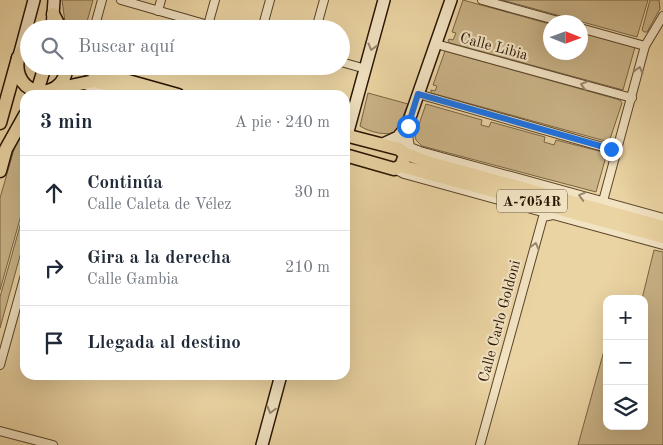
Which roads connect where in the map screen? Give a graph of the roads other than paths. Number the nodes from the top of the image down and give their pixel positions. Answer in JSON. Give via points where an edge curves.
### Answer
{"nodes":[{"id":1,"x":34,"y":0,"type":"edge"},
{"id":2,"x":54,"y":0,"type":"edge"},
{"id":3,"x":102,"y":0,"type":"edge"},
{"id":4,"x":121,"y":0,"type":"edge"},
{"id":5,"x":161,"y":0,"type":"edge"},
{"id":6,"x":215,"y":0,"type":"edge"},
{"id":7,"x":270,"y":0,"type":"edge"},
{"id":8,"x":324,"y":0,"type":"edge"},
{"id":9,"x":384,"y":0,"type":"edge"},
{"id":10,"x":452,"y":0,"type":"edge"},
{"id":11,"x":482,"y":0,"type":"edge"},
{"id":12,"x":158,"y":10,"type":"junction"},
{"id":13,"x":53,"y":14,"type":"junction"},
{"id":14,"x":663,"y":16,"type":"edge"},
{"id":15,"x":543,"y":17,"type":"edge"},
{"id":16,"x":28,"y":20,"type":"edge"},
{"id":17,"x":53,"y":20,"type":"edge"},
{"id":18,"x":56,"y":20,"type":"edge"},
{"id":19,"x":96,"y":20,"type":"edge"},
{"id":20,"x":191,"y":20,"type":"edge"},
{"id":21,"x":209,"y":20,"type":"edge"},
{"id":22,"x":264,"y":20,"type":"edge"},
{"id":23,"x":318,"y":20,"type":"edge"},
{"id":24,"x":588,"y":30,"type":"edge"},
{"id":25,"x":436,"y":44,"type":"junction"},
{"id":26,"x":645,"y":46,"type":"junction"},
{"id":27,"x":20,"y":51,"type":"edge"},
{"id":28,"x":20,"y":54,"type":"edge"},
{"id":29,"x":18,"y":58,"type":"junction"},
{"id":30,"x":350,"y":65,"type":"edge"},
{"id":31,"x":366,"y":69,"type":"junction"},
{"id":32,"x":42,"y":75,"type":"edge"},
{"id":33,"x":64,"y":75,"type":"edge"},
{"id":34,"x":107,"y":75,"type":"edge"},
{"id":35,"x":79,"y":83,"type":"junction"},
{"id":36,"x":31,"y":90,"type":"edge"},
{"id":37,"x":37,"y":90,"type":"edge"},
{"id":38,"x":56,"y":90,"type":"edge"},
{"id":39,"x":60,"y":90,"type":"edge"},
{"id":40,"x":102,"y":90,"type":"edge"},
{"id":41,"x":126,"y":90,"type":"edge"},
{"id":42,"x":160,"y":90,"type":"edge"},
{"id":43,"x":418,"y":94,"type":"junction"},
{"id":44,"x":632,"y":98,"type":"junction"},
{"id":45,"x":3,"y":108,"type":"edge"},
{"id":46,"x":350,"y":122,"type":"edge"},
{"id":47,"x":0,"y":123,"type":"edge"},
{"id":48,"x":20,"y":124,"type":"edge"},
{"id":49,"x":408,"y":126,"type":"junction"},
{"id":50,"x":350,"y":136,"type":"edge"},
{"id":51,"x":383,"y":144,"type":"junction"},
{"id":52,"x":617,"y":151,"type":"junction"},
{"id":53,"x":350,"y":156,"type":"edge"},
{"id":54,"x":442,"y":157,"type":"junction"},
{"id":55,"x":418,"y":158,"type":"junction"},
{"id":56,"x":400,"y":163,"type":"junction"},
{"id":57,"x":0,"y":171,"type":"edge"},
{"id":58,"x":603,"y":201,"type":"junction"},
{"id":59,"x":555,"y":214,"type":"junction"},
{"id":60,"x":663,"y":218,"type":"edge"},
{"id":61,"x":663,"y":226,"type":"edge"},
{"id":62,"x":663,"y":237,"type":"edge"},
{"id":63,"x":663,"y":245,"type":"edge"},
{"id":64,"x":20,"y":293,"type":"edge"},
{"id":65,"x":0,"y":365,"type":"edge"},
{"id":66,"x":280,"y":380,"type":"edge"},
{"id":67,"x":0,"y":431,"type":"edge"},
{"id":68,"x":53,"y":445,"type":"edge"},
{"id":69,"x":262,"y":445,"type":"edge"},
{"id":70,"x":480,"y":445,"type":"edge"}],
"edges":[{"from":1,"to":16,"type":"street"},
{"from":2,"to":13,"type":"street"},
{"from":3,"to":19,"type":"street"},
{"from":4,"to":12,"type":"street"},
{"from":5,"to":12,"type":"street"},
{"from":6,"to":21,"type":"street"},
{"from":7,"to":22,"type":"street"},
{"from":8,"to":23,"type":"street"},
{"from":9,"to":31,"type":"street","one_way":true},
{"from":10,"to":25,"type":"street"},
{"from":11,"to":15,"type":"street"},
{"from":12,"to":20,"type":"street"},
{"from":13,"to":17,"type":"street"},
{"from":13,"to":18,"type":"main road"},
{"from":14,"to":26,"type":"street"},
{"from":24,"to":26,"type":"street"},
{"from":25,"to":43,"type":"street"},
{"from":44,"to":25,"type":"street","name":"Calle Libia","one_way":true},
{"from":44,"to":26,"type":"street","one_way":true},
{"from":27,"to":29,"type":"street"},
{"from":28,"to":29,"type":"main road"},
{"from":29,"to":36,"type":"main road","via":[[18,75]]},
{"from":29,"to":45,"type":"main road"},
{"from":30,"to":31,"type":"street"},
{"from":31,"to":46,"type":"street"},
{"from":32,"to":37,"type":"main road"},
{"from":33,"to":38,"type":"main road"},
{"from":34,"to":42,"type":"main road"},
{"from":35,"to":39,"type":"main road"},
{"from":35,"to":40,"type":"street"},
{"from":35,"to":41,"type":"main road","via":[[94,81]]},
{"from":43,"to":49,"type":"street"},
{"from":43,"to":52,"type":"street"},
{"from":44,"to":52,"type":"street"},
{"from":45,"to":47,"type":"main road"},
{"from":48,"to":57,"type":"main road","via":[[6,149]]},
{"from":49,"to":51,"type":"street","via":[[398,137]]},
{"from":49,"to":54,"type":"street","via":[[410,147]]},
{"from":49,"to":56,"type":"street"},
{"from":50,"to":51,"type":"main road","number":"A-7054R"},
{"from":51,"to":56,"type":"main road","number":"A-7054R","via":[[399,149]]},
{"from":52,"to":58,"type":"street"},
{"from":53,"to":56,"type":"main road","number":"A-7054R"},
{"from":54,"to":55,"type":"street"},
{"from":58,"to":54,"type":"street","one_way":true},
{"from":55,"to":56,"type":"main road","number":"A-7054R"},
{"from":55,"to":61,"type":"main road","number":"A-7054R"},
{"from":56,"to":59,"type":"street","via":[[404,174]]},
{"from":56,"to":62,"type":"main road","number":"A-7054R"},
{"from":58,"to":60,"type":"street"},
{"from":59,"to":63,"type":"street"},
{"from":70,"to":59,"type":"street","name":"Calle Carlo Goldoni","one_way":true,"via":[[543,217]]},
{"from":64,"to":65,"type":"street"},
{"from":66,"to":69,"type":"street","one_way":true},
{"from":67,"to":68,"type":"street"}]}
